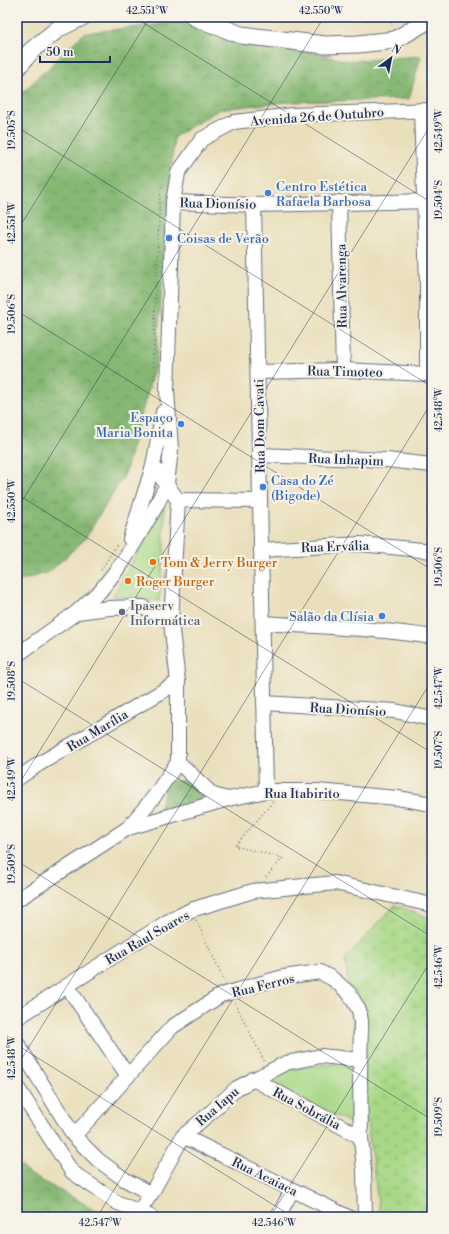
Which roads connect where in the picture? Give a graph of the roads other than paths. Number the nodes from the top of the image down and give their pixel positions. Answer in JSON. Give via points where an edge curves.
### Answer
{"nodes":[{"id":1,"x":82,"y":17,"type":"edge"},
{"id":2,"x":194,"y":17,"type":"edge"},
{"id":3,"x":432,"y":19,"type":"edge"},
{"id":4,"x":17,"y":68,"type":"edge"},
{"id":5,"x":427,"y":110,"type":"edge"},
{"id":6,"x":428,"y":201,"type":"edge"},
{"id":7,"x":173,"y":202,"type":"junction"},
{"id":8,"x":339,"y":202,"type":"junction"},
{"id":9,"x":254,"y":205,"type":"junction"},
{"id":10,"x":429,"y":283,"type":"edge"},
{"id":11,"x":343,"y":370,"type":"junction"},
{"id":12,"x":258,"y":372,"type":"junction"},
{"id":13,"x":429,"y":375,"type":"edge"},
{"id":14,"x":167,"y":391,"type":"junction"},
{"id":15,"x":259,"y":455,"type":"junction"},
{"id":16,"x":432,"y":465,"type":"edge"},
{"id":17,"x":153,"y":466,"type":"junction"},
{"id":18,"x":166,"y":484,"type":"junction"},
{"id":19,"x":178,"y":500,"type":"junction"},
{"id":20,"x":260,"y":501,"type":"junction"},
{"id":21,"x":261,"y":550,"type":"junction"},
{"id":22,"x":432,"y":551,"type":"edge"},
{"id":23,"x":123,"y":562,"type":"junction"},
{"id":24,"x":77,"y":612,"type":"junction"},
{"id":25,"x":171,"y":622,"type":"junction"},
{"id":26,"x":263,"y":623,"type":"junction"},
{"id":27,"x":432,"y":637,"type":"edge"},
{"id":28,"x":17,"y":655,"type":"edge"},
{"id":29,"x":178,"y":682,"type":"junction"},
{"id":30,"x":264,"y":704,"type":"junction"},
{"id":31,"x":432,"y":719,"type":"edge"},
{"id":32,"x":178,"y":762,"type":"junction"},
{"id":33,"x":17,"y":779,"type":"edge"},
{"id":34,"x":266,"y":791,"type":"junction"},
{"id":35,"x":228,"y":800,"type":"junction"},
{"id":36,"x":432,"y":804,"type":"edge"},
{"id":37,"x":128,"y":828,"type":"junction"},
{"id":38,"x":17,"y":900,"type":"edge"},
{"id":39,"x":432,"y":905,"type":"edge"},
{"id":40,"x":67,"y":986,"type":"junction"},
{"id":41,"x":17,"y":1018,"type":"edge"},
{"id":42,"x":17,"y":1043,"type":"edge"},
{"id":43,"x":360,"y":1060,"type":"junction"},
{"id":44,"x":128,"y":1076,"type":"junction"},
{"id":45,"x":253,"y":1079,"type":"junction"},
{"id":46,"x":17,"y":1087,"type":"edge"},
{"id":47,"x":74,"y":1136,"type":"junction"},
{"id":48,"x":183,"y":1136,"type":"junction"},
{"id":49,"x":361,"y":1138,"type":"junction"},
{"id":50,"x":292,"y":1190,"type":"junction"},
{"id":51,"x":151,"y":1194,"type":"junction"},
{"id":52,"x":145,"y":1214,"type":"edge"},
{"id":53,"x":278,"y":1217,"type":"edge"},
{"id":54,"x":348,"y":1217,"type":"edge"},
{"id":55,"x":366,"y":1217,"type":"edge"}],
"edges":[{"from":1,"to":4,"type":"main road","via":[[59,28],[30,51]]},
{"from":2,"to":3,"type":"main road","via":[[241,35],[325,45],[395,40]]},
{"from":5,"to":6,"type":"street"},
{"from":5,"to":7,"type":"street","name":"Avenida 26 de Outubro","via":[[293,115],[234,122],[202,139],[178,174]]},
{"from":6,"to":8,"type":"street","name":"Rua Dionísio"},
{"from":6,"to":10,"type":"street"},
{"from":7,"to":9,"type":"street","name":"Rua Dionísio"},
{"from":7,"to":14,"type":"street","name":"Avenida 26 de Outubro"},
{"from":8,"to":9,"type":"street","name":"Rua Dionísio"},
{"from":8,"to":11,"type":"street","name":"Rua Alvarenga"},
{"from":9,"to":12,"type":"street","name":"Rua Dom Cavati"},
{"from":10,"to":13,"type":"street"},
{"from":11,"to":12,"type":"street","name":"Rua Timoteo"},
{"from":11,"to":13,"type":"street","name":"Rua Timoteo"},
{"from":12,"to":15,"type":"street","name":"Rua Dom Cavati"},
{"from":14,"to":17,"type":"street","name":"Avenida 26 de Outubro"},
{"from":14,"to":18,"type":"street","name":"Avenida 26 de Outubro","via":[[171,449]]},
{"from":15,"to":16,"type":"street","name":"Rua Inhapim","via":[[386,460]]},
{"from":15,"to":20,"type":"street","name":"Rua Dom Cavati"},
{"from":17,"to":18,"type":"street"},
{"from":17,"to":23,"type":"street","name":"Avenida 26 de Outubro"},
{"from":18,"to":19,"type":"street"},
{"from":18,"to":23,"type":"street","name":"Avenida 26 de Outubro"},
{"from":19,"to":20,"type":"street"},
{"from":19,"to":25,"type":"street"},
{"from":20,"to":21,"type":"street","name":"Rua Dom Cavati"},
{"from":21,"to":22,"type":"street","name":"Rua Ervália","via":[[360,544]]},
{"from":21,"to":26,"type":"street","name":"Rua Dom Cavati"},
{"from":23,"to":24,"type":"street","name":"Avenida 26 de Outubro","via":[[100,591]]},
{"from":24,"to":25,"type":"street","via":[[143,607]]},
{"from":24,"to":28,"type":"street","name":"Avenida 26 de Outubro"},
{"from":25,"to":29,"type":"street"},
{"from":26,"to":27,"type":"street"},
{"from":26,"to":30,"type":"street","name":"Rua Dom Cavati"},
{"from":29,"to":32,"type":"street"},
{"from":29,"to":33,"type":"street","name":"Rua Marília"},
{"from":30,"to":31,"type":"street","name":"Rua Dionísio","via":[[395,711]]},
{"from":30,"to":34,"type":"street","name":"Rua Dom Cavati"},
{"from":32,"to":35,"type":"street","via":[[213,795]]},
{"from":32,"to":37,"type":"street","name":"Rua Itabirito"},
{"from":34,"to":35,"type":"street","name":"Rua Itabirito"},
{"from":34,"to":36,"type":"street","name":"Rua Itabirito","via":[[316,791],[398,798]]},
{"from":35,"to":37,"type":"street","name":"Rua Itabirito"},
{"from":37,"to":38,"type":"street","name":"Rua Itabirito"},
{"from":39,"to":40,"type":"street","name":"Rua Raul Soares","via":[[335,883],[254,891],[191,910],[167,922]]},
{"from":40,"to":41,"type":"street","name":"Rua Raul Soares"},
{"from":40,"to":44,"type":"street"},
{"from":42,"to":47,"type":"street"},
{"from":43,"to":44,"type":"street","name":"Rua Ferros","via":[[362,1021],[359,1010],[349,994],[333,979],[320,972],[283,977],[221,995],[172,1027]]},
{"from":43,"to":45,"type":"street","name":"Rua Iapu","via":[[320,1056],[286,1063]]},
{"from":43,"to":49,"type":"street","name":"Rua Ferros"},
{"from":44,"to":47,"type":"street","name":"Rua Ferros"},
{"from":45,"to":48,"type":"street","name":"Rua Iapu","via":[[237,1088]]},
{"from":45,"to":49,"type":"street","name":"Rua Sobrália"},
{"from":46,"to":52,"type":"street","via":[[72,1172],[116,1202]]},
{"from":47,"to":51,"type":"street","via":[[98,1160]]},
{"from":48,"to":50,"type":"street","name":"Rua Acaiaca"},
{"from":48,"to":51,"type":"street","name":"Rua Iapu"},
{"from":49,"to":55,"type":"street","name":"Rua Ferros"},
{"from":50,"to":53,"type":"street"},
{"from":50,"to":54,"type":"street","name":"Rua Acaiaca"},
{"from":51,"to":52,"type":"street","name":"Rua Iapu"}]}
